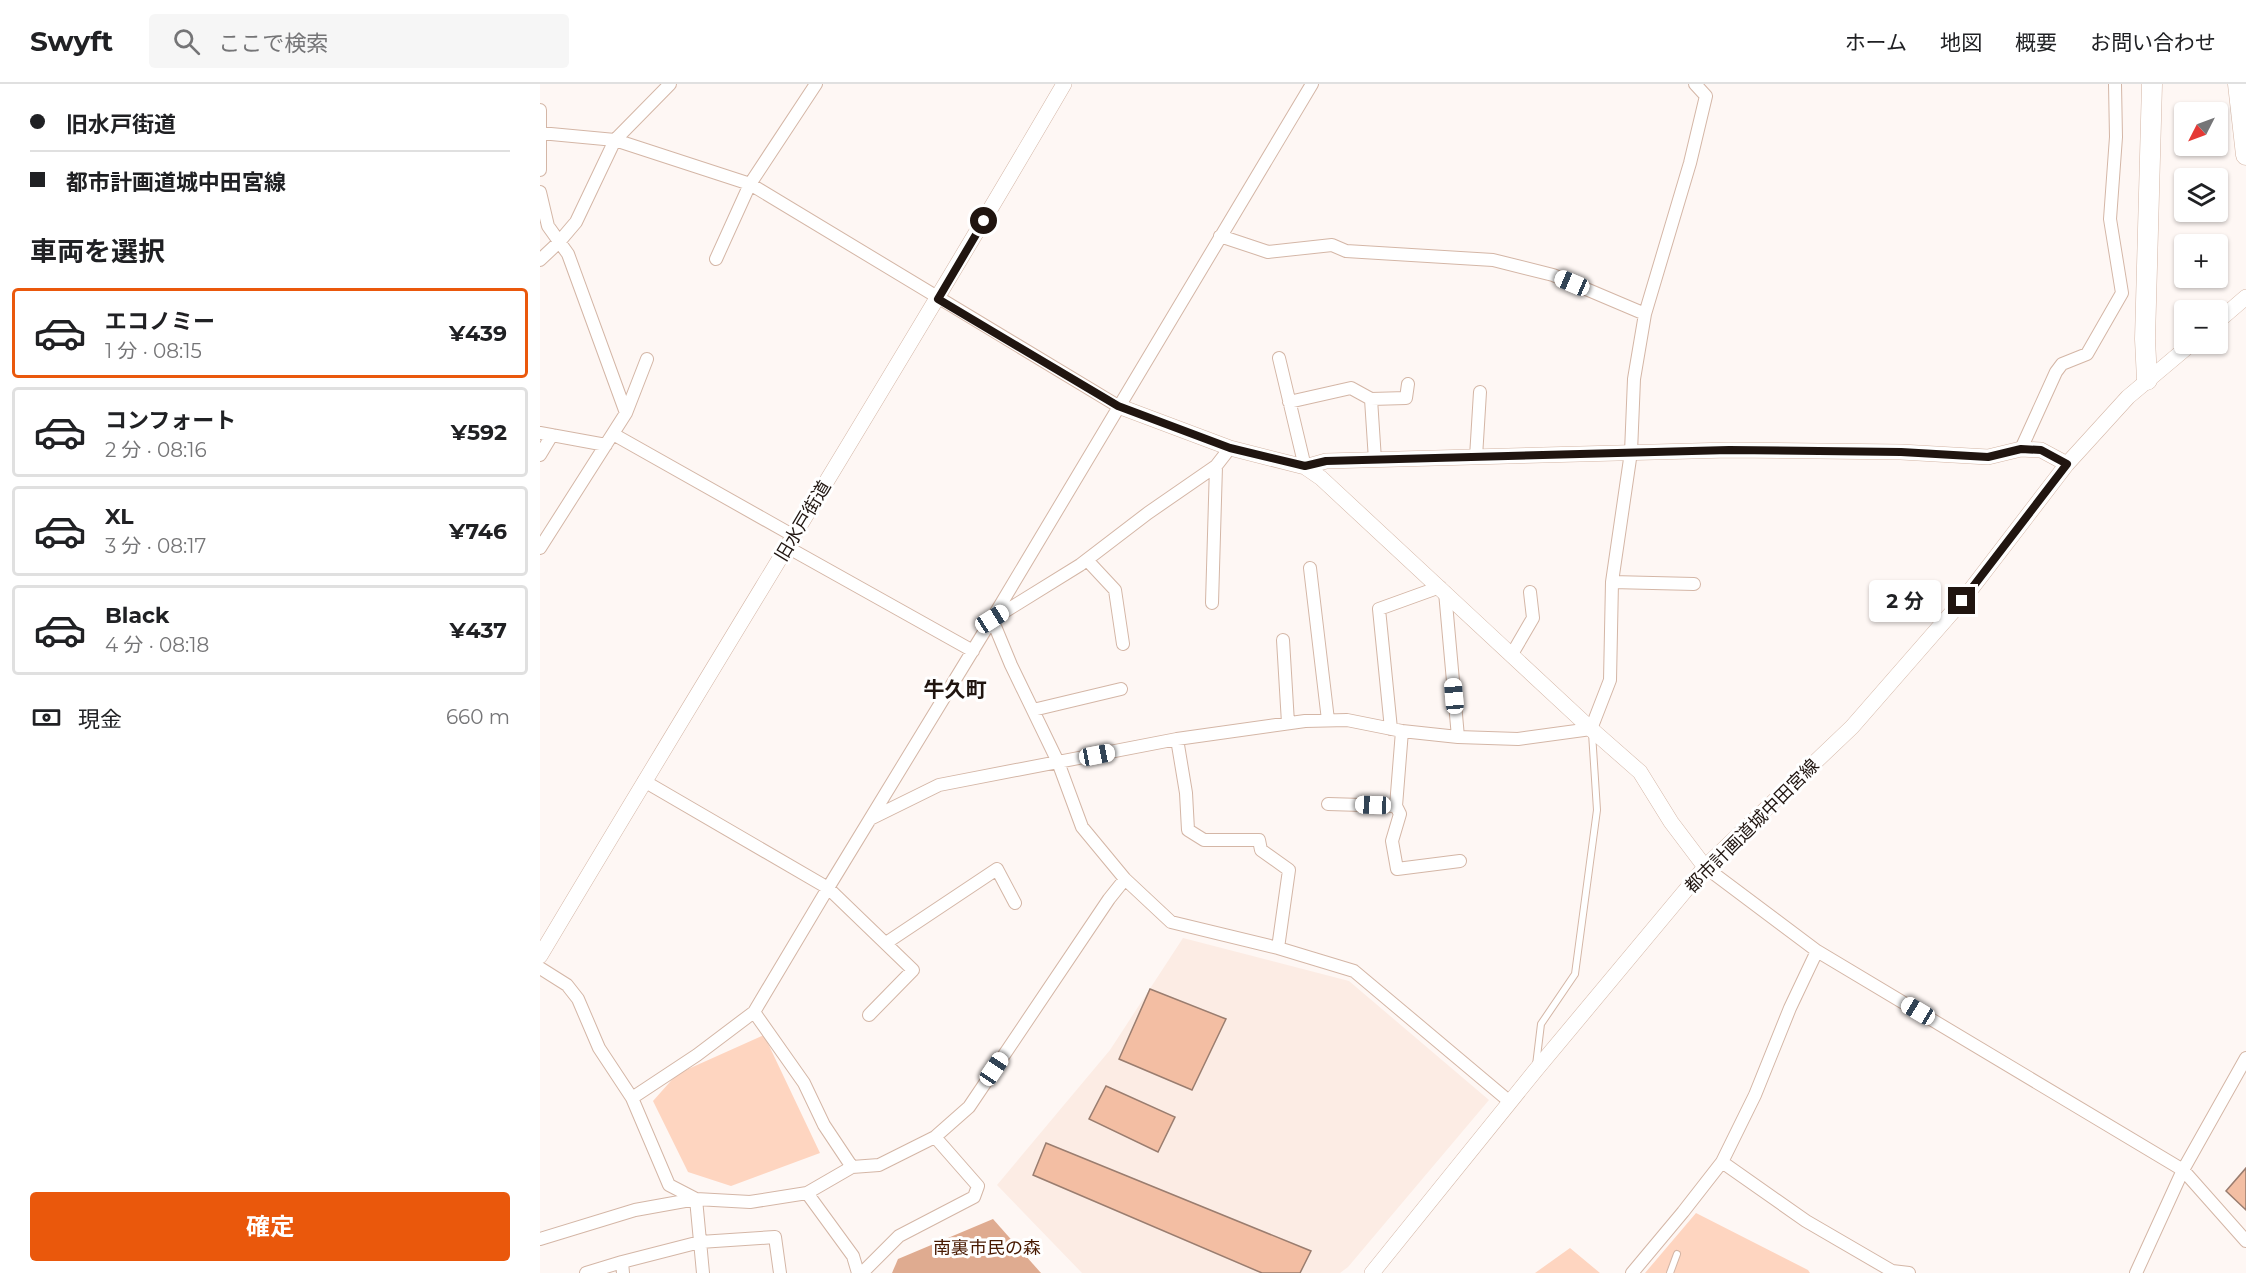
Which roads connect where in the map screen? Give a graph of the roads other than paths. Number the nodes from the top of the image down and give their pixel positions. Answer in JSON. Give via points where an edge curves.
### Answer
{"nodes":[{"id":1,"x":670,"y":84,"type":"edge"},
{"id":2,"x":816,"y":84,"type":"edge"},
{"id":3,"x":1064,"y":84,"type":"edge"},
{"id":4,"x":1312,"y":84,"type":"edge"},
{"id":5,"x":1695,"y":84,"type":"edge"},
{"id":6,"x":2115,"y":84,"type":"edge"},
{"id":7,"x":2152,"y":84,"type":"edge"},
{"id":8,"x":2238,"y":84,"type":"edge"},
{"id":9,"x":540,"y":110,"type":"edge"},
{"id":10,"x":541,"y":133,"type":"edge"},
{"id":11,"x":615,"y":140,"type":"junction"},
{"id":12,"x":2246,"y":155,"type":"edge"},
{"id":13,"x":540,"y":170,"type":"edge"},
{"id":14,"x":750,"y":184,"type":"junction"},
{"id":15,"x":540,"y":192,"type":"edge"},
{"id":16,"x":1220,"y":236,"type":"junction"},
{"id":17,"x":559,"y":242,"type":"junction"},
{"id":18,"x":716,"y":259,"type":"dead end"},
{"id":19,"x":540,"y":260,"type":"edge"},
{"id":20,"x":2246,"y":297,"type":"edge"},
{"id":21,"x":938,"y":299,"type":"junction"},
{"id":22,"x":2228,"y":313,"type":"edge"},
{"id":23,"x":1645,"y":314,"type":"junction"},
{"id":24,"x":2179,"y":354,"type":"edge"},
{"id":25,"x":647,"y":358,"type":"dead end"},
{"id":26,"x":1279,"y":358,"type":"dead end"},
{"id":27,"x":2147,"y":380,"type":"junction"},
{"id":28,"x":1408,"y":384,"type":"dead end"},
{"id":29,"x":1480,"y":392,"type":"dead end"},
{"id":30,"x":1371,"y":399,"type":"junction"},
{"id":31,"x":1289,"y":402,"type":"junction"},
{"id":32,"x":1118,"y":406,"type":"junction"},
{"id":33,"x":626,"y":412,"type":"junction"},
{"id":34,"x":546,"y":434,"type":"edge"},
{"id":35,"x":609,"y":439,"type":"junction"},
{"id":36,"x":1230,"y":448,"type":"junction"},
{"id":37,"x":2021,"y":449,"type":"junction"},
{"id":38,"x":1631,"y":452,"type":"junction"},
{"id":39,"x":540,"y":455,"type":"edge"},
{"id":40,"x":1476,"y":457,"type":"junction"},
{"id":41,"x":1375,"y":459,"type":"junction"},
{"id":42,"x":2067,"y":464,"type":"junction"},
{"id":43,"x":1216,"y":466,"type":"junction"},
{"id":44,"x":1305,"y":466,"type":"junction"},
{"id":45,"x":790,"y":541,"type":"junction"},
{"id":46,"x":540,"y":548,"type":"edge"},
{"id":47,"x":1087,"y":560,"type":"junction"},
{"id":48,"x":1310,"y":568,"type":"dead end"},
{"id":49,"x":1612,"y":582,"type":"junction"},
{"id":50,"x":1694,"y":584,"type":"dead end"},
{"id":51,"x":1443,"y":590,"type":"junction"},
{"id":52,"x":1530,"y":592,"type":"dead end"},
{"id":53,"x":1212,"y":603,"type":"dead end"},
{"id":54,"x":992,"y":619,"type":"junction"},
{"id":55,"x":1283,"y":640,"type":"dead end"},
{"id":56,"x":1123,"y":644,"type":"dead end"},
{"id":57,"x":973,"y":651,"type":"junction"},
{"id":58,"x":1512,"y":654,"type":"junction"},
{"id":59,"x":1121,"y":689,"type":"dead end"},
{"id":60,"x":1033,"y":710,"type":"junction"},
{"id":61,"x":1328,"y":720,"type":"junction"},
{"id":62,"x":1288,"y":723,"type":"junction"},
{"id":63,"x":1591,"y":729,"type":"junction"},
{"id":64,"x":1396,"y":730,"type":"junction"},
{"id":65,"x":1458,"y":737,"type":"junction"},
{"id":66,"x":1177,"y":739,"type":"junction"},
{"id":67,"x":1058,"y":762,"type":"junction"},
{"id":68,"x":644,"y":781,"type":"junction"},
{"id":69,"x":1328,"y":804,"type":"dead end"},
{"id":70,"x":1396,"y":806,"type":"junction"},
{"id":71,"x":870,"y":819,"type":"junction"},
{"id":72,"x":1460,"y":861,"type":"dead end"},
{"id":73,"x":1705,"y":867,"type":"junction"},
{"id":74,"x":1125,"y":879,"type":"junction"},
{"id":75,"x":828,"y":888,"type":"junction"},
{"id":76,"x":1015,"y":903,"type":"dead end"},
{"id":77,"x":886,"y":943,"type":"junction"},
{"id":78,"x":1278,"y":948,"type":"junction"},
{"id":79,"x":1817,"y":951,"type":"junction"},
{"id":80,"x":540,"y":956,"type":"edge"},
{"id":81,"x":540,"y":968,"type":"edge"},
{"id":82,"x":754,"y":1012,"type":"junction"},
{"id":83,"x":869,"y":1015,"type":"dead end"},
{"id":84,"x":2246,"y":1058,"type":"edge"},
{"id":85,"x":1535,"y":1071,"type":"junction"},
{"id":86,"x":632,"y":1098,"type":"junction"},
{"id":87,"x":1510,"y":1102,"type":"junction"},
{"id":88,"x":935,"y":1137,"type":"junction"},
{"id":89,"x":1722,"y":1162,"type":"junction"},
{"id":90,"x":852,"y":1167,"type":"junction"},
{"id":91,"x":2182,"y":1170,"type":"junction"},
{"id":92,"x":807,"y":1193,"type":"junction"},
{"id":93,"x":696,"y":1199,"type":"junction"},
{"id":94,"x":540,"y":1239,"type":"edge"},
{"id":95,"x":2246,"y":1240,"type":"edge"},
{"id":96,"x":700,"y":1242,"type":"junction"},
{"id":97,"x":1677,"y":1254,"type":"dead end"},
{"id":98,"x":623,"y":1268,"type":"edge"},
{"id":99,"x":586,"y":1273,"type":"edge"},
{"id":100,"x":703,"y":1273,"type":"edge"},
{"id":101,"x":780,"y":1273,"type":"edge"},
{"id":102,"x":860,"y":1273,"type":"edge"},
{"id":103,"x":1372,"y":1273,"type":"edge"},
{"id":104,"x":1632,"y":1273,"type":"edge"},
{"id":105,"x":1670,"y":1273,"type":"edge"},
{"id":106,"x":1909,"y":1273,"type":"edge"},
{"id":107,"x":2136,"y":1273,"type":"edge"}],
"edges":[{"from":1,"to":11,"type":"street"},
{"from":2,"to":14,"type":"street"},
{"from":3,"to":21,"type":"street","name":"旧水戸街道"},
{"from":4,"to":16,"type":"street"},
{"from":5,"to":23,"type":"street","via":[[1706,96]]},
{"from":6,"to":37,"type":"street","via":[[2110,219],[2122,293],[2087,354],[2062,364],[2056,372]]},
{"from":7,"to":27,"type":"highway"},
{"from":8,"to":12,"type":"highway"},
{"from":9,"to":10,"type":"street"},
{"from":10,"to":11,"type":"street"},
{"from":10,"to":13,"type":"street"},
{"from":11,"to":14,"type":"street"},
{"from":11,"to":17,"type":"street","via":[[576,222]]},
{"from":14,"to":18,"type":"street"},
{"from":14,"to":21,"type":"street"},
{"from":15,"to":17,"type":"street","via":[[548,226]]},
{"from":16,"to":23,"type":"street","via":[[1268,252],[1332,245],[1346,251],[1492,260],[1553,275]]},
{"from":16,"to":32,"type":"street"},
{"from":17,"to":19,"type":"street"},
{"from":17,"to":33,"type":"street","via":[[568,254]]},
{"from":20,"to":22,"type":"street"},
{"from":21,"to":32,"type":"street"},
{"from":21,"to":45,"type":"street","name":"旧水戸街道"},
{"from":23,"to":38,"type":"street","via":[[1634,379]]},
{"from":24,"to":27,"type":"street","name":"都市計画道城中田宮線"},
{"from":25,"to":33,"type":"street"},
{"from":26,"to":31,"type":"street"},
{"from":27,"to":42,"type":"street","name":"都市計画道城中田宮線"},
{"from":28,"to":30,"type":"street","via":[[1406,398]]},
{"from":29,"to":40,"type":"street"},
{"from":30,"to":31,"type":"street","via":[[1351,388]]},
{"from":30,"to":41,"type":"street"},
{"from":31,"to":44,"type":"street"},
{"from":32,"to":36,"type":"street"},
{"from":32,"to":54,"type":"street"},
{"from":33,"to":35,"type":"street"},
{"from":34,"to":35,"type":"street"},
{"from":34,"to":39,"type":"street"},
{"from":35,"to":45,"type":"street"},
{"from":35,"to":46,"type":"street"},
{"from":36,"to":43,"type":"street"},
{"from":36,"to":44,"type":"street"},
{"from":37,"to":38,"type":"street","via":[[1988,457],[1878,451]]},
{"from":37,"to":42,"type":"street","via":[[2041,450]]},
{"from":38,"to":40,"type":"street"},
{"from":38,"to":49,"type":"street"},
{"from":40,"to":41,"type":"street"},
{"from":41,"to":44,"type":"street"},
{"from":42,"to":73,"type":"street","name":"都市計画道城中田宮線","via":[[1962,601],[1852,728]]},
{"from":43,"to":47,"type":"street"},
{"from":43,"to":53,"type":"street"},
{"from":44,"to":51,"type":"street"},
{"from":45,"to":57,"type":"street"},
{"from":45,"to":68,"type":"street","name":"旧水戸街道"},
{"from":47,"to":54,"type":"street"},
{"from":47,"to":56,"type":"street","via":[[1115,590]]},
{"from":48,"to":61,"type":"street"},
{"from":49,"to":50,"type":"street"},
{"from":49,"to":63,"type":"street","via":[[1610,680]]},
{"from":51,"to":58,"type":"street"},
{"from":51,"to":64,"type":"street","via":[[1379,609]]},
{"from":51,"to":65,"type":"street"},
{"from":52,"to":58,"type":"street","via":[[1533,618]]},
{"from":54,"to":57,"type":"street"},
{"from":54,"to":60,"type":"street"},
{"from":55,"to":62,"type":"street"},
{"from":57,"to":71,"type":"street"},
{"from":58,"to":63,"type":"street"},
{"from":59,"to":60,"type":"street"},
{"from":60,"to":67,"type":"street"},
{"from":61,"to":62,"type":"street"},
{"from":61,"to":64,"type":"street"},
{"from":62,"to":66,"type":"street"},
{"from":63,"to":65,"type":"street","via":[[1518,739]]},
{"from":63,"to":73,"type":"street","via":[[1640,772]]},
{"from":63,"to":85,"type":"lane","via":[[1597,810],[1575,974],[1541,1024]]},
{"from":64,"to":65,"type":"street"},
{"from":64,"to":70,"type":"street"},
{"from":66,"to":67,"type":"street"},
{"from":66,"to":78,"type":"street","via":[[1188,830],[1204,840],[1259,840],[1261,850],[1289,870]]},
{"from":67,"to":71,"type":"street","via":[[939,785]]},
{"from":67,"to":74,"type":"street","via":[[1082,827]]},
{"from":68,"to":75,"type":"street"},
{"from":68,"to":80,"type":"street","name":"旧水戸街道"},
{"from":69,"to":70,"type":"street"},
{"from":70,"to":72,"type":"street","via":[[1400,814],[1392,840],[1398,869]]},
{"from":71,"to":75,"type":"street"},
{"from":73,"to":79,"type":"street"},
{"from":73,"to":85,"type":"street","name":"都市計画道城中田宮線"},
{"from":74,"to":78,"type":"street","via":[[1171,922]]},
{"from":74,"to":88,"type":"street","via":[[969,1107]]},
{"from":75,"to":77,"type":"street"},
{"from":75,"to":82,"type":"street"},
{"from":76,"to":77,"type":"street","via":[[997,869]]},
{"from":77,"to":83,"type":"street","via":[[912,970]]},
{"from":78,"to":87,"type":"street","via":[[1354,972]]},
{"from":79,"to":89,"type":"street"},
{"from":79,"to":91,"type":"street"},
{"from":81,"to":86,"type":"street","via":[[567,985],[578,999],[599,1048]]},
{"from":82,"to":86,"type":"street"},
{"from":82,"to":90,"type":"street","via":[[804,1083],[824,1125]]},
{"from":84,"to":91,"type":"street"},
{"from":85,"to":87,"type":"street","name":"都市計画道城中田宮線"},
{"from":86,"to":93,"type":"street","via":[[669,1185]]},
{"from":87,"to":103,"type":"street","name":"都市計画道城中田宮線"},
{"from":88,"to":90,"type":"street","via":[[879,1165]]},
{"from":88,"to":102,"type":"street","via":[[978,1186],[974,1197],[898,1236]]},
{"from":89,"to":104,"type":"street"},
{"from":89,"to":106,"type":"street","via":[[1806,1221],[1892,1271]]},
{"from":90,"to":92,"type":"street"},
{"from":91,"to":95,"type":"street"},
{"from":91,"to":107,"type":"street"},
{"from":92,"to":93,"type":"street","via":[[750,1202]]},
{"from":92,"to":102,"type":"street","via":[[853,1256]]},
{"from":93,"to":94,"type":"street","via":[[635,1210]]},
{"from":93,"to":96,"type":"street"},
{"from":96,"to":98,"type":"street"},
{"from":96,"to":100,"type":"street"},
{"from":96,"to":101,"type":"street","via":[[775,1237]]},
{"from":97,"to":105,"type":"lane"},
{"from":98,"to":99,"type":"street"}]}
